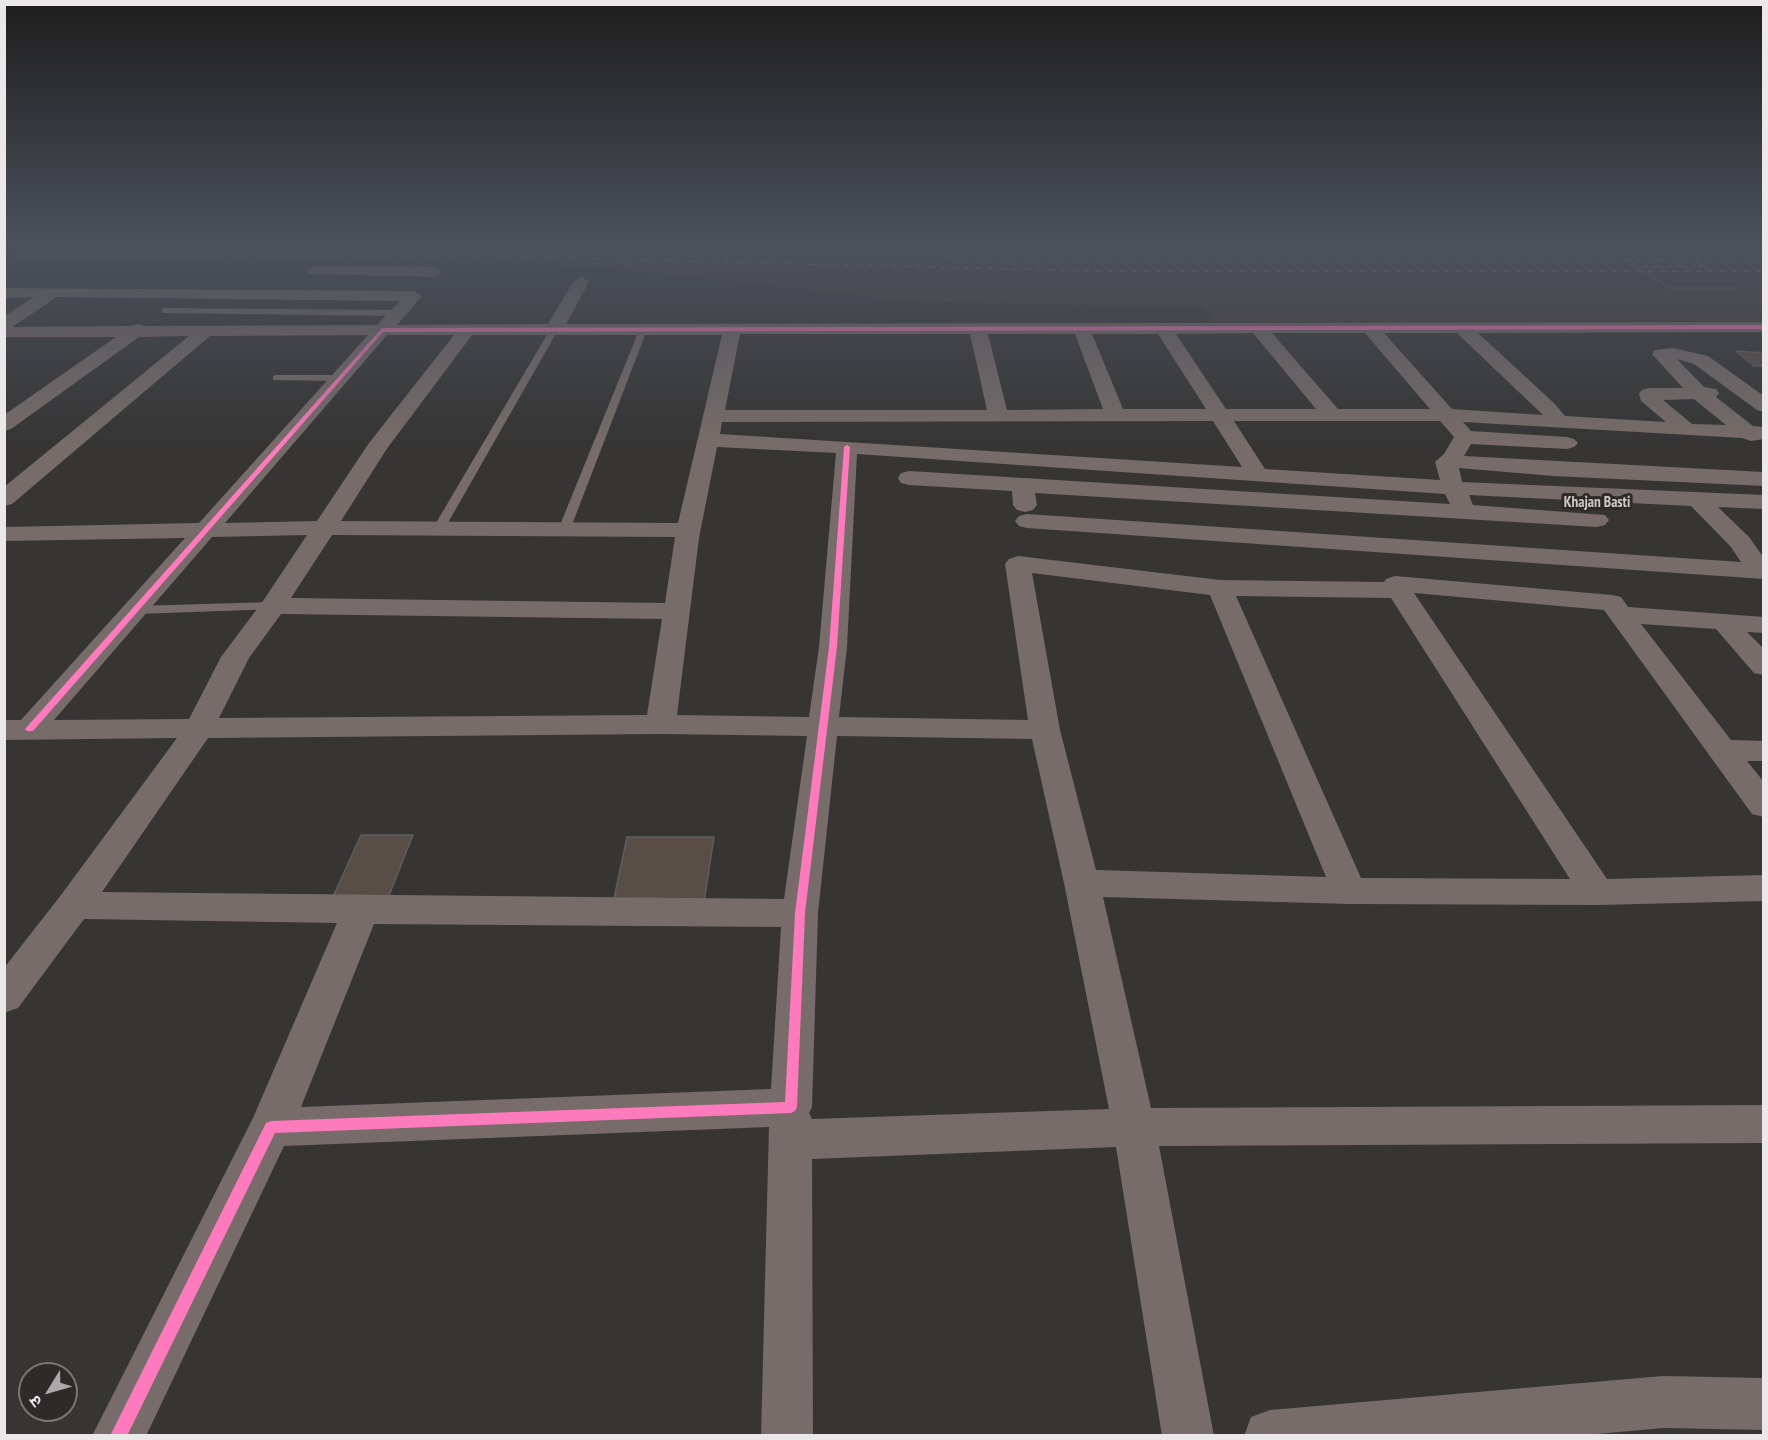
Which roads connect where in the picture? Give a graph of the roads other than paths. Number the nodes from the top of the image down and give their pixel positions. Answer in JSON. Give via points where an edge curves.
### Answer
{"nodes":[{"id":1,"x":26,"y":310,"type":"edge"},
{"id":2,"x":401,"y":310,"type":"edge"},
{"id":3,"x":565,"y":310,"type":"edge"},
{"id":4,"x":165,"y":311,"type":"joint"},
{"id":5,"x":398,"y":313,"type":"junction"},
{"id":6,"x":4,"y":324,"type":"edge"},
{"id":7,"x":1633,"y":327,"type":"junction"},
{"id":8,"x":1764,"y":327,"type":"edge"},
{"id":9,"x":1370,"y":328,"type":"junction"},
{"id":10,"x":1462,"y":328,"type":"junction"},
{"id":11,"x":1164,"y":329,"type":"junction"},
{"id":12,"x":1259,"y":329,"type":"junction"},
{"id":13,"x":207,"y":330,"type":"junction"},
{"id":14,"x":382,"y":330,"type":"junction"},
{"id":15,"x":467,"y":330,"type":"junction"},
{"id":16,"x":554,"y":330,"type":"junction"},
{"id":17,"x":643,"y":330,"type":"junction"},
{"id":18,"x":978,"y":330,"type":"junction"},
{"id":19,"x":1082,"y":330,"type":"junction"},
{"id":20,"x":135,"y":331,"type":"junction"},
{"id":21,"x":732,"y":331,"type":"junction"},
{"id":22,"x":4,"y":332,"type":"edge"},
{"id":23,"x":1661,"y":354,"type":"junction"},
{"id":24,"x":276,"y":378,"type":"dead end"},
{"id":25,"x":339,"y":378,"type":"junction"},
{"id":26,"x":1699,"y":393,"type":"junction"},
{"id":27,"x":1747,"y":393,"type":"junction"},
{"id":28,"x":1764,"y":406,"type":"edge"},
{"id":29,"x":998,"y":415,"type":"junction"},
{"id":30,"x":1115,"y":415,"type":"junction"},
{"id":31,"x":1219,"y":415,"type":"junction"},
{"id":32,"x":1332,"y":415,"type":"junction"},
{"id":33,"x":1445,"y":415,"type":"junction"},
{"id":34,"x":1560,"y":423,"type":"junction"},
{"id":35,"x":4,"y":425,"type":"edge"},
{"id":36,"x":711,"y":428,"type":"junction"},
{"id":37,"x":1687,"y":430,"type":"junction"},
{"id":38,"x":1756,"y":432,"type":"edge"},
{"id":39,"x":1465,"y":437,"type":"junction"},
{"id":40,"x":847,"y":447,"type":"junction"},
{"id":41,"x":1764,"y":449,"type":"edge"},
{"id":42,"x":1448,"y":461,"type":"junction"},
{"id":43,"x":1094,"y":465,"type":"junction"},
{"id":44,"x":1259,"y":476,"type":"junction"},
{"id":45,"x":909,"y":478,"type":"dead end"},
{"id":46,"x":1764,"y":479,"type":"edge"},
{"id":47,"x":1023,"y":485,"type":"junction"},
{"id":48,"x":1453,"y":488,"type":"junction"},
{"id":49,"x":1098,"y":489,"type":"junction"},
{"id":50,"x":1696,"y":498,"type":"junction"},
{"id":51,"x":4,"y":500,"type":"edge"},
{"id":52,"x":1764,"y":502,"type":"edge"},
{"id":53,"x":1467,"y":512,"type":"junction"},
{"id":54,"x":1597,"y":519,"type":"dead end"},
{"id":55,"x":1027,"y":521,"type":"junction"},
{"id":56,"x":324,"y":528,"type":"junction"},
{"id":57,"x":439,"y":528,"type":"junction"},
{"id":58,"x":205,"y":530,"type":"junction"},
{"id":59,"x":564,"y":530,"type":"junction"},
{"id":60,"x":688,"y":530,"type":"junction"},
{"id":61,"x":4,"y":534,"type":"edge"},
{"id":62,"x":1103,"y":550,"type":"junction"},
{"id":63,"x":1481,"y":552,"type":"junction"},
{"id":64,"x":1018,"y":564,"type":"junction"},
{"id":65,"x":1762,"y":571,"type":"edge"},
{"id":66,"x":1220,"y":588,"type":"junction"},
{"id":67,"x":1400,"y":590,"type":"junction"},
{"id":68,"x":1496,"y":592,"type":"junction"},
{"id":69,"x":273,"y":606,"type":"junction"},
{"id":70,"x":136,"y":610,"type":"junction"},
{"id":71,"x":677,"y":611,"type":"junction"},
{"id":72,"x":1621,"y":614,"type":"junction"},
{"id":73,"x":1723,"y":621,"type":"junction"},
{"id":74,"x":1764,"y":625,"type":"edge"},
{"id":75,"x":1764,"y":667,"type":"edge"},
{"id":76,"x":661,"y":724,"type":"junction"},
{"id":77,"x":822,"y":727,"type":"junction"},
{"id":78,"x":17,"y":729,"type":"edge"},
{"id":79,"x":199,"y":729,"type":"junction"},
{"id":80,"x":1045,"y":730,"type":"junction"},
{"id":81,"x":1723,"y":750,"type":"junction"},
{"id":82,"x":1764,"y":751,"type":"edge"},
{"id":83,"x":1764,"y":806,"type":"edge"},
{"id":84,"x":1082,"y":883,"type":"junction"},
{"id":85,"x":1764,"y":888,"type":"edge"},
{"id":86,"x":1349,"y":891,"type":"junction"},
{"id":87,"x":1597,"y":892,"type":"junction"},
{"id":88,"x":74,"y":905,"type":"junction"},
{"id":89,"x":361,"y":910,"type":"junction"},
{"id":90,"x":800,"y":913,"type":"junction"},
{"id":91,"x":4,"y":997,"type":"edge"},
{"id":92,"x":791,"y":1123,"type":"junction"},
{"id":93,"x":1764,"y":1124,"type":"edge"},
{"id":94,"x":271,"y":1127,"type":"junction"},
{"id":95,"x":1134,"y":1127,"type":"junction"},
{"id":96,"x":1764,"y":1404,"type":"edge"},
{"id":97,"x":118,"y":1436,"type":"edge"},
{"id":98,"x":787,"y":1436,"type":"edge"},
{"id":99,"x":1188,"y":1436,"type":"edge"},
{"id":100,"x":1270,"y":1436,"type":"edge"}],
"edges":[{"from":1,"to":6,"type":"street"},
{"from":2,"to":5,"type":"street"},
{"from":3,"to":16,"type":"street"},
{"from":4,"to":5,"type":"lane"},
{"from":4,"to":20,"type":"street"},
{"from":5,"to":14,"type":"street"},
{"from":7,"to":8,"type":"street"},
{"from":7,"to":10,"type":"street"},
{"from":7,"to":23,"type":"street"},
{"from":9,"to":10,"type":"street"},
{"from":9,"to":12,"type":"street"},
{"from":9,"to":33,"type":"street"},
{"from":10,"to":34,"type":"street"},
{"from":11,"to":12,"type":"street"},
{"from":11,"to":19,"type":"street"},
{"from":11,"to":31,"type":"street"},
{"from":12,"to":32,"type":"street"},
{"from":13,"to":14,"type":"street"},
{"from":13,"to":20,"type":"street"},
{"from":13,"to":51,"type":"street"},
{"from":14,"to":15,"type":"street"},
{"from":14,"to":25,"type":"street"},
{"from":15,"to":16,"type":"street"},
{"from":15,"to":56,"type":"street","via":[[377,448]]},
{"from":16,"to":17,"type":"street"},
{"from":16,"to":57,"type":"lane"},
{"from":17,"to":21,"type":"street"},
{"from":17,"to":59,"type":"lane"},
{"from":18,"to":19,"type":"street"},
{"from":18,"to":21,"type":"street"},
{"from":18,"to":29,"type":"street"},
{"from":19,"to":30,"type":"street"},
{"from":20,"to":22,"type":"street"},
{"from":20,"to":35,"type":"street"},
{"from":21,"to":36,"type":"street"},
{"from":23,"to":26,"type":"street"},
{"from":23,"to":27,"type":"street","via":[[1701,360]]},
{"from":24,"to":25,"type":"lane"},
{"from":25,"to":58,"type":"street"},
{"from":26,"to":27,"type":"street"},
{"from":26,"to":37,"type":"street","via":[[1656,393],[1648,397]]},
{"from":26,"to":38,"type":"street"},
{"from":27,"to":28,"type":"street"},
{"from":29,"to":30,"type":"street"},
{"from":29,"to":36,"type":"street"},
{"from":30,"to":31,"type":"street"},
{"from":31,"to":32,"type":"street"},
{"from":31,"to":44,"type":"street"},
{"from":32,"to":33,"type":"street"},
{"from":33,"to":34,"type":"street"},
{"from":33,"to":39,"type":"street"},
{"from":34,"to":37,"type":"street"},
{"from":36,"to":40,"type":"street"},
{"from":36,"to":60,"type":"street"},
{"from":37,"to":38,"type":"street"},
{"from":38,"to":41,"type":"street"},
{"from":39,"to":41,"type":"street"},
{"from":39,"to":42,"type":"street"},
{"from":40,"to":43,"type":"street"},
{"from":40,"to":77,"type":"street","via":[[833,646]]},
{"from":42,"to":46,"type":"street"},
{"from":42,"to":48,"type":"street"},
{"from":43,"to":44,"type":"street"},
{"from":43,"to":49,"type":"street"},
{"from":44,"to":48,"type":"street"},
{"from":45,"to":47,"type":"street"},
{"from":47,"to":49,"type":"street"},
{"from":47,"to":55,"type":"street"},
{"from":48,"to":50,"type":"street"},
{"from":48,"to":53,"type":"street"},
{"from":49,"to":53,"type":"street"},
{"from":49,"to":62,"type":"street"},
{"from":50,"to":52,"type":"street"},
{"from":50,"to":65,"type":"street","via":[[1740,542]]},
{"from":53,"to":54,"type":"street"},
{"from":53,"to":63,"type":"street"},
{"from":55,"to":62,"type":"street"},
{"from":55,"to":64,"type":"street"},
{"from":56,"to":57,"type":"street"},
{"from":56,"to":58,"type":"street"},
{"from":56,"to":69,"type":"street"},
{"from":57,"to":59,"type":"street"},
{"from":58,"to":61,"type":"street"},
{"from":58,"to":70,"type":"street"},
{"from":59,"to":60,"type":"street"},
{"from":60,"to":71,"type":"street"},
{"from":62,"to":63,"type":"street","via":[[1317,539]]},
{"from":62,"to":64,"type":"street"},
{"from":62,"to":66,"type":"street"},
{"from":63,"to":65,"type":"street"},
{"from":63,"to":68,"type":"street"},
{"from":64,"to":80,"type":"street"},
{"from":66,"to":67,"type":"street"},
{"from":66,"to":86,"type":"street"},
{"from":67,"to":68,"type":"street","via":[[1395,584]]},
{"from":67,"to":87,"type":"street"},
{"from":68,"to":72,"type":"street","via":[[1611,603]]},
{"from":69,"to":70,"type":"lane"},
{"from":69,"to":71,"type":"street"},
{"from":69,"to":79,"type":"street","via":[[236,657]]},
{"from":70,"to":78,"type":"street"},
{"from":71,"to":76,"type":"street"},
{"from":72,"to":73,"type":"street"},
{"from":72,"to":81,"type":"street"},
{"from":73,"to":74,"type":"street"},
{"from":73,"to":75,"type":"street"},
{"from":76,"to":77,"type":"street"},
{"from":76,"to":79,"type":"street"},
{"from":77,"to":80,"type":"street"},
{"from":77,"to":90,"type":"street"},
{"from":78,"to":79,"type":"street"},
{"from":79,"to":88,"type":"street"},
{"from":80,"to":84,"type":"street"},
{"from":81,"to":82,"type":"street"},
{"from":81,"to":83,"type":"street"},
{"from":84,"to":86,"type":"street"},
{"from":84,"to":95,"type":"street"},
{"from":85,"to":87,"type":"street"},
{"from":86,"to":87,"type":"street"},
{"from":88,"to":89,"type":"street"},
{"from":88,"to":91,"type":"street"},
{"from":89,"to":90,"type":"street"},
{"from":89,"to":94,"type":"street"},
{"from":90,"to":92,"type":"street"},
{"from":92,"to":94,"type":"street"},
{"from":92,"to":95,"type":"street"},
{"from":92,"to":98,"type":"street"},
{"from":93,"to":95,"type":"street"},
{"from":94,"to":97,"type":"street"},
{"from":95,"to":99,"type":"street"},
{"from":96,"to":100,"type":"street","via":[[1663,1402]]}]}
